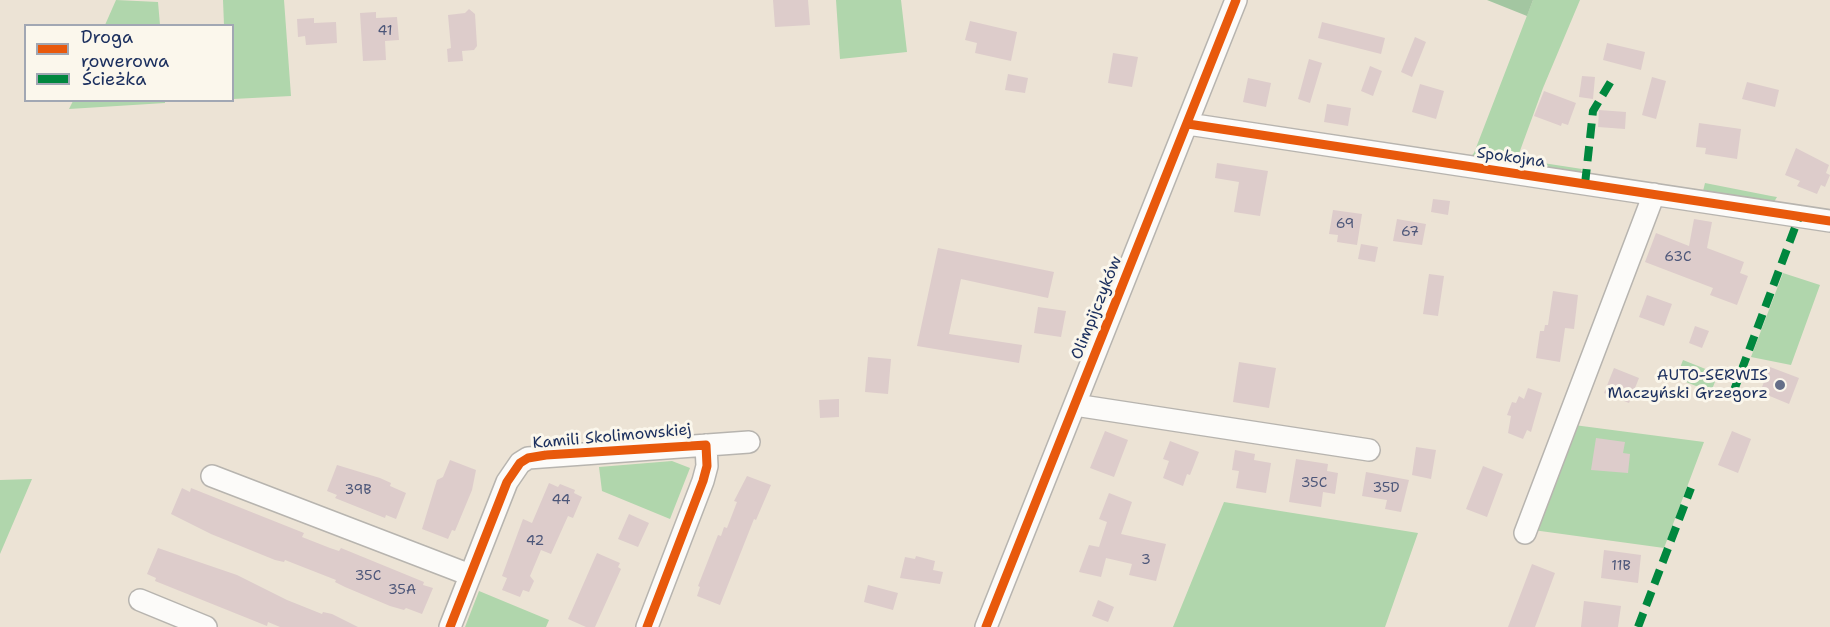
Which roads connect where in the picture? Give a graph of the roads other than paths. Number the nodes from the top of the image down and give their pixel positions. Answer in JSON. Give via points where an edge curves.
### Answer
{"nodes":[{"id":1,"x":1236,"y":0,"type":"edge"},
{"id":2,"x":1188,"y":124,"type":"junction"},
{"id":3,"x":1654,"y":194,"type":"junction"},
{"id":4,"x":1830,"y":221,"type":"edge"},
{"id":5,"x":1075,"y":405,"type":"junction"},
{"id":6,"x":749,"y":442,"type":"dead end"},
{"id":7,"x":706,"y":445,"type":"junction"},
{"id":8,"x":1369,"y":450,"type":"dead end"},
{"id":9,"x":212,"y":476,"type":"dead end"},
{"id":10,"x":1526,"y":532,"type":"dead end"},
{"id":11,"x":470,"y":575,"type":"junction"},
{"id":12,"x":140,"y":600,"type":"dead end"},
{"id":13,"x":991,"y":626,"type":"edge"},
{"id":14,"x":206,"y":627,"type":"edge"},
{"id":15,"x":450,"y":627,"type":"edge"},
{"id":16,"x":647,"y":627,"type":"edge"}],
"edges":[{"from":1,"to":2,"type":"street","name":"Olimpijczyków"},
{"from":2,"to":3,"type":"street","name":"Spokojna"},
{"from":2,"to":5,"type":"street","name":"Olimpijczyków"},
{"from":3,"to":4,"type":"street","name":"Spokojna"},
{"from":3,"to":10,"type":"street"},
{"from":5,"to":8,"type":"street"},
{"from":5,"to":13,"type":"street","name":"Olimpijczyków"},
{"from":6,"to":7,"type":"street","name":"Kamili Skolimowskiej"},
{"from":7,"to":11,"type":"street","name":"Kamili Skolimowskiej","via":[[528,458],[507,482]]},
{"from":7,"to":16,"type":"street","via":[[703,481]]},
{"from":9,"to":11,"type":"street"},
{"from":11,"to":15,"type":"street","name":"Kamili Skolimowskiej"},
{"from":12,"to":14,"type":"street"}]}
